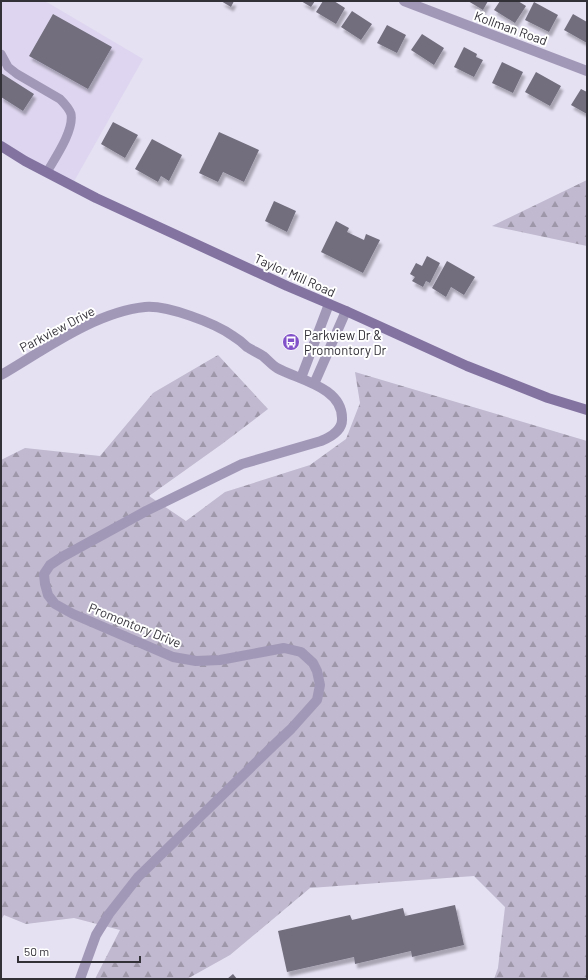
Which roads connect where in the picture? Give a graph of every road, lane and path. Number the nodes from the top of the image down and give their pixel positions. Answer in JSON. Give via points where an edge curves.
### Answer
{"nodes":[{"id":1,"x":404,"y":1,"type":"edge"},
{"id":2,"x":1,"y":54,"type":"edge"},
{"id":3,"x":587,"y":71,"type":"edge"},
{"id":4,"x":1,"y":146,"type":"edge"},
{"id":5,"x":47,"y":172,"type":"junction"},
{"id":6,"x":329,"y":304,"type":"junction"},
{"id":7,"x":346,"y":311,"type":"junction"},
{"id":8,"x":1,"y":375,"type":"edge"},
{"id":9,"x":301,"y":378,"type":"junction"},
{"id":10,"x":314,"y":384,"type":"junction"},
{"id":11,"x":587,"y":410,"type":"edge"},
{"id":12,"x":80,"y":979,"type":"edge"}],
"edges":[{"from":1,"to":3,"type":"street","name":"Kollman Road"},
{"from":2,"to":5,"type":"lane","via":[[8,66],[17,74],[60,99],[71,114],[69,131]]},
{"from":4,"to":5,"type":"main road","name":"Taylor Mill Road"},
{"from":5,"to":6,"type":"main road","name":"Taylor Mill Road","via":[[222,257]]},
{"from":6,"to":7,"type":"main road","name":"Taylor Mill Road"},
{"from":6,"to":9,"type":"street"},
{"from":7,"to":10,"type":"street"},
{"from":7,"to":11,"type":"main road","name":"Taylor Mill Road","via":[[467,366],[548,398]]},
{"from":8,"to":9,"type":"street","name":"Parkview Drive","via":[[86,325],[122,312],[146,307],[163,308],[203,320],[232,335],[276,367]]},
{"from":9,"to":10,"type":"street","name":"Parkview Drive"},
{"from":10,"to":12,"type":"street","name":"Promontory Drive","via":[[332,394],[342,410],[342,421],[332,437],[242,464],[146,511],[62,557],[50,565],[44,574],[48,595],[55,604],[172,657],[196,661],[220,660],[284,648],[301,652],[313,663],[318,671],[320,685],[317,700],[292,729],[138,877],[96,935]]}]}
